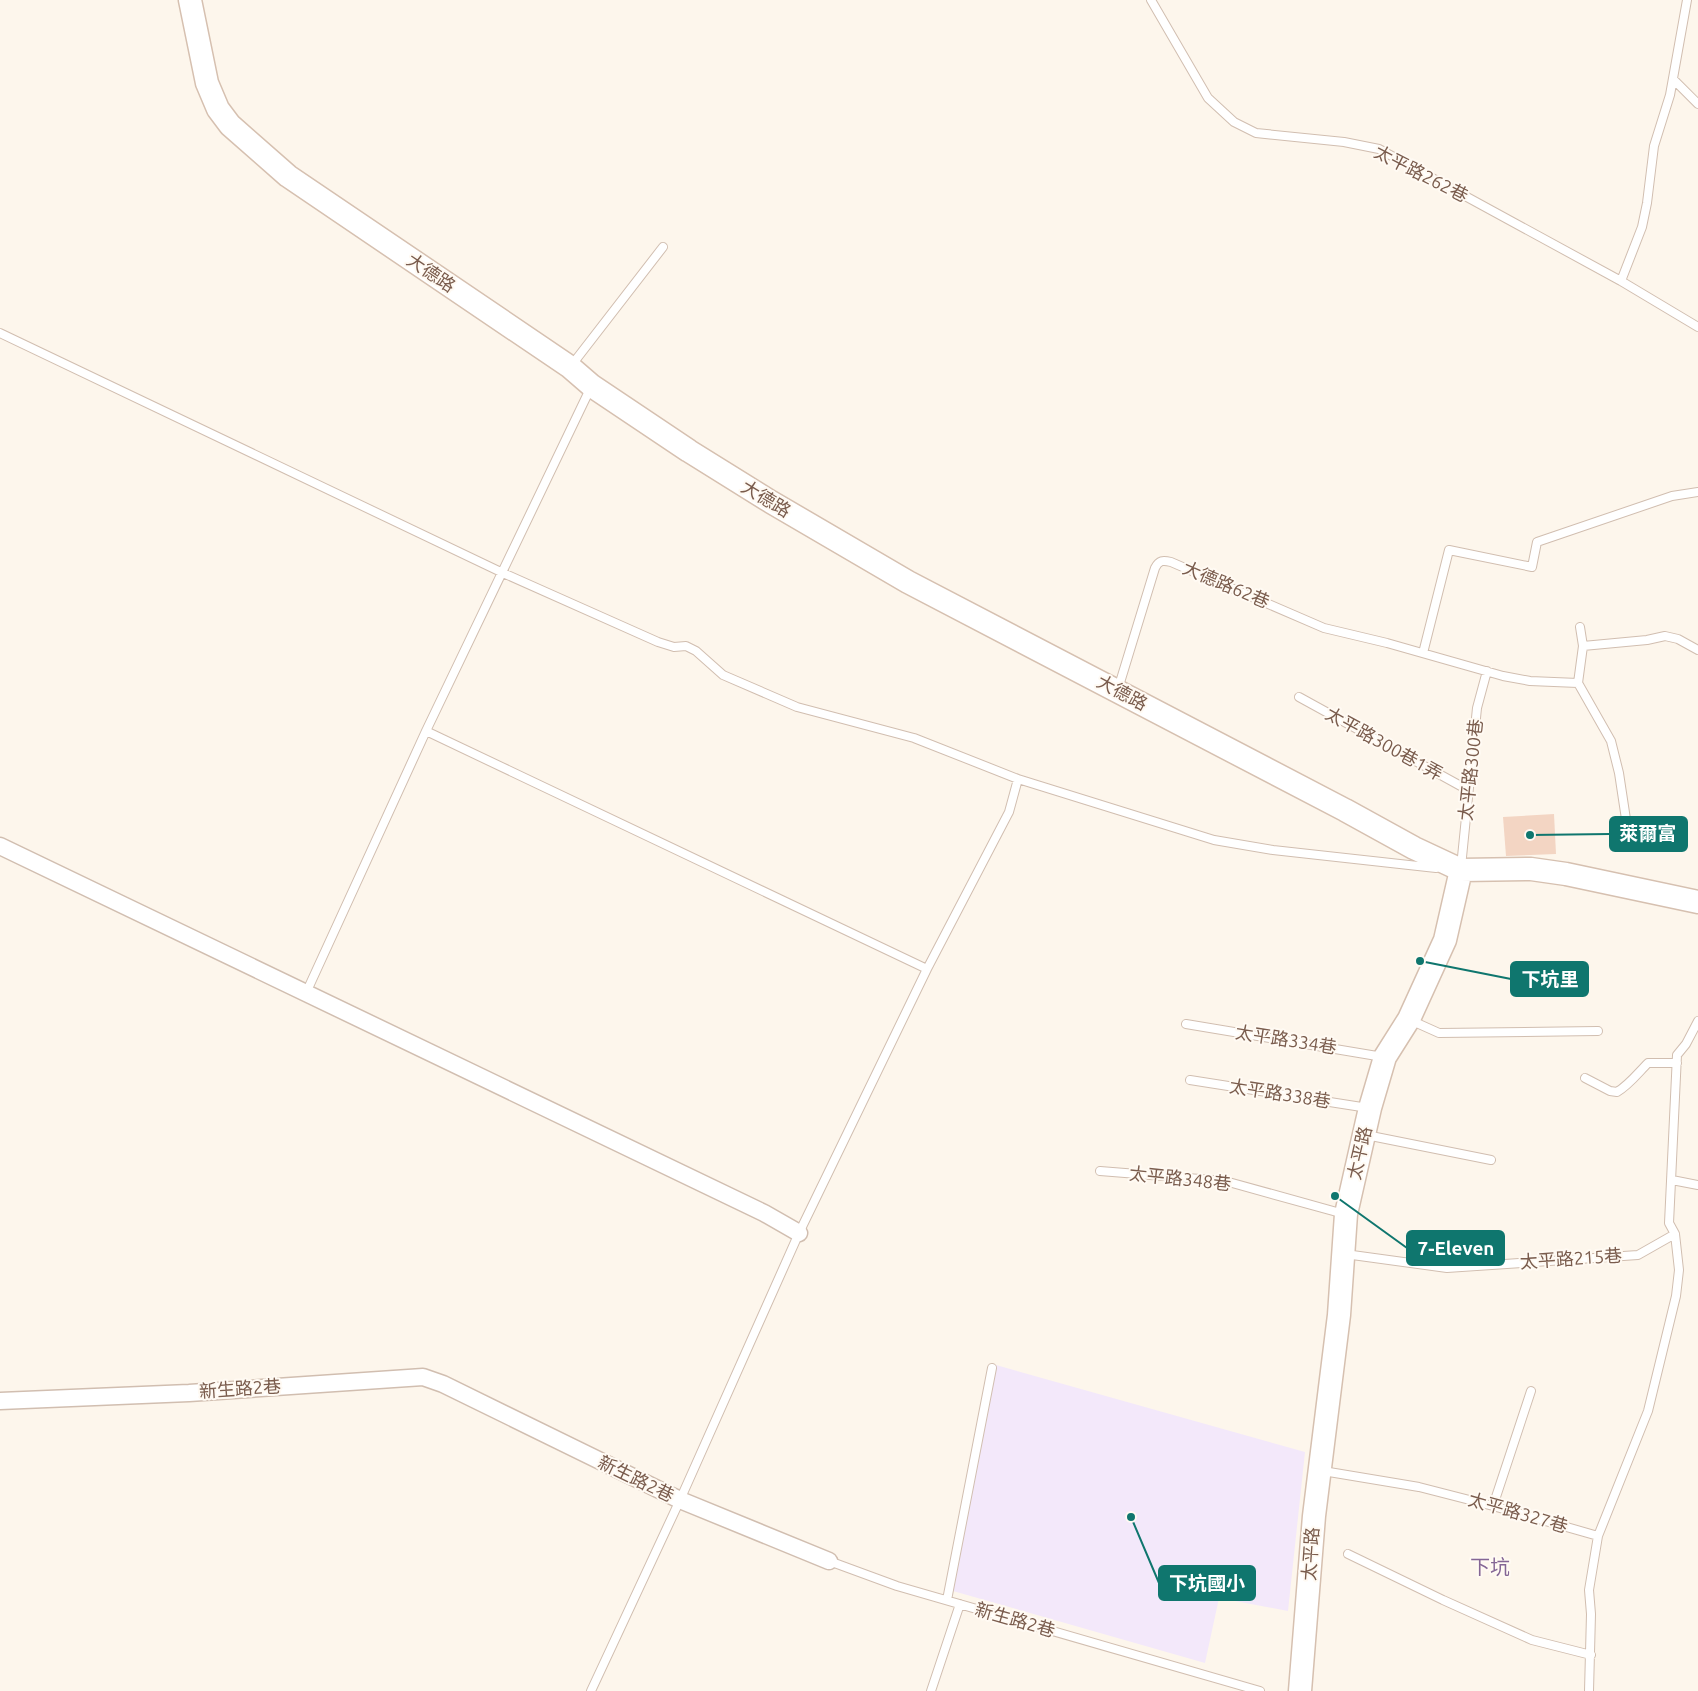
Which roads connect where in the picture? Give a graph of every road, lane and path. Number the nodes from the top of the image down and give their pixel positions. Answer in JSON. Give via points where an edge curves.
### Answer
{"nodes":[{"id":1,"x":190,"y":0,"type":"edge"},
{"id":2,"x":1150,"y":0,"type":"edge"},
{"id":3,"x":1687,"y":0,"type":"edge"},
{"id":4,"x":1674,"y":80,"type":"junction"},
{"id":5,"x":1698,"y":104,"type":"edge"},
{"id":6,"x":663,"y":247,"type":"dead end"},
{"id":7,"x":1621,"y":281,"type":"junction"},
{"id":8,"x":1698,"y":327,"type":"edge"},
{"id":9,"x":0,"y":333,"type":"edge"},
{"id":10,"x":570,"y":367,"type":"junction"},
{"id":11,"x":592,"y":386,"type":"junction"},
{"id":12,"x":1698,"y":492,"type":"edge"},
{"id":13,"x":503,"y":574,"type":"junction"},
{"id":14,"x":1580,"y":627,"type":"dead end"},
{"id":15,"x":1583,"y":646,"type":"junction"},
{"id":16,"x":1698,"y":650,"type":"edge"},
{"id":17,"x":1423,"y":653,"type":"junction"},
{"id":18,"x":1487,"y":671,"type":"junction"},
{"id":19,"x":1578,"y":683,"type":"junction"},
{"id":20,"x":1117,"y":691,"type":"junction"},
{"id":21,"x":1299,"y":697,"type":"dead end"},
{"id":22,"x":426,"y":731,"type":"junction"},
{"id":23,"x":1018,"y":779,"type":"junction"},
{"id":24,"x":1468,"y":790,"type":"junction"},
{"id":25,"x":1629,"y":839,"type":"dead end"},
{"id":26,"x":0,"y":846,"type":"edge"},
{"id":27,"x":1461,"y":870,"type":"junction"},
{"id":28,"x":1698,"y":902,"type":"edge"},
{"id":29,"x":927,"y":969,"type":"junction"},
{"id":30,"x":306,"y":993,"type":"junction"},
{"id":31,"x":1409,"y":1019,"type":"junction"},
{"id":32,"x":1698,"y":1021,"type":"edge"},
{"id":33,"x":1186,"y":1024,"type":"dead end"},
{"id":34,"x":1598,"y":1031,"type":"dead end"},
{"id":35,"x":1385,"y":1057,"type":"junction"},
{"id":36,"x":1677,"y":1063,"type":"junction"},
{"id":37,"x":1585,"y":1078,"type":"dead end"},
{"id":38,"x":1190,"y":1080,"type":"dead end"},
{"id":39,"x":1370,"y":1108,"type":"junction"},
{"id":40,"x":1364,"y":1135,"type":"junction"},
{"id":41,"x":1491,"y":1160,"type":"dead end"},
{"id":42,"x":1100,"y":1171,"type":"dead end"},
{"id":43,"x":1672,"y":1180,"type":"junction"},
{"id":44,"x":1698,"y":1185,"type":"edge"},
{"id":45,"x":1346,"y":1214,"type":"junction"},
{"id":46,"x":799,"y":1233,"type":"junction"},
{"id":47,"x":1675,"y":1234,"type":"junction"},
{"id":48,"x":1343,"y":1254,"type":"junction"},
{"id":49,"x":992,"y":1368,"type":"dead end"},
{"id":50,"x":1531,"y":1391,"type":"dead end"},
{"id":51,"x":0,"y":1401,"type":"edge"},
{"id":52,"x":1320,"y":1470,"type":"junction"},
{"id":53,"x":680,"y":1500,"type":"junction"},
{"id":54,"x":1492,"y":1506,"type":"junction"},
{"id":55,"x":1598,"y":1536,"type":"junction"},
{"id":56,"x":1348,"y":1554,"type":"dead end"},
{"id":57,"x":829,"y":1561,"type":"joint"},
{"id":58,"x":947,"y":1600,"type":"junction"},
{"id":59,"x":960,"y":1604,"type":"junction"},
{"id":60,"x":1590,"y":1655,"type":"junction"},
{"id":61,"x":591,"y":1691,"type":"edge"},
{"id":62,"x":931,"y":1691,"type":"edge"},
{"id":63,"x":1260,"y":1691,"type":"edge"},
{"id":64,"x":1300,"y":1691,"type":"edge"},
{"id":65,"x":1589,"y":1691,"type":"edge"}],
"edges":[{"from":1,"to":10,"type":"street","name":"大德路","via":[[207,83],[218,109],[230,125],[288,176]]},
{"from":2,"to":7,"type":"lane","name":"太平路262巷","via":[[1208,98],[1234,122],[1256,133],[1344,142],[1378,149]]},
{"from":3,"to":4,"type":"lane"},
{"from":4,"to":5,"type":"lane"},
{"from":4,"to":7,"type":"lane","via":[[1654,146],[1642,227]]},
{"from":6,"to":10,"type":"lane"},
{"from":7,"to":8,"type":"lane","name":"太平路262巷"},
{"from":9,"to":13,"type":"lane"},
{"from":10,"to":11,"type":"street","name":"大德路"},
{"from":11,"to":13,"type":"lane"},
{"from":11,"to":20,"type":"street","name":"大德路","via":[[689,451],[899,577]]},
{"from":12,"to":17,"type":"lane","via":[[1672,496],[1537,542],[1532,567],[1449,550]]},
{"from":13,"to":22,"type":"lane"},
{"from":13,"to":23,"type":"lane","via":[[658,642],[674,647],[686,646],[723,675],[797,707],[914,738]]},
{"from":14,"to":15,"type":"lane"},
{"from":15,"to":16,"type":"lane","via":[[1665,636]]},
{"from":15,"to":19,"type":"lane"},
{"from":17,"to":18,"type":"lane"},
{"from":17,"to":20,"type":"lane","name":"大德路62巷","via":[[1324,628],[1163,560],[1155,568]]},
{"from":18,"to":19,"type":"lane","via":[[1530,681]]},
{"from":18,"to":24,"type":"lane","name":"太平路300巷","via":[[1477,708]]},
{"from":19,"to":25,"type":"lane","via":[[1611,741]]},
{"from":20,"to":27,"type":"street","name":"大德路"},
{"from":21,"to":24,"type":"lane","name":"太平路300巷1弄"},
{"from":22,"to":29,"type":"lane"},
{"from":22,"to":30,"type":"lane"},
{"from":23,"to":27,"type":"lane","via":[[1214,840],[1274,850]]},
{"from":23,"to":29,"type":"lane","via":[[1009,812]]},
{"from":24,"to":27,"type":"lane","name":"太平路300巷"},
{"from":26,"to":30,"type":"street"},
{"from":27,"to":28,"type":"street","via":[[1531,869]]},
{"from":27,"to":31,"type":"street","name":"太平路","via":[[1444,940]]},
{"from":29,"to":46,"type":"lane"},
{"from":30,"to":46,"type":"street","via":[[764,1213]]},
{"from":31,"to":34,"type":"lane","via":[[1439,1032]]},
{"from":31,"to":35,"type":"street","name":"太平路"},
{"from":32,"to":36,"type":"lane","via":[[1677,1055]]},
{"from":33,"to":35,"type":"lane","name":"太平路334巷"},
{"from":35,"to":39,"type":"street","name":"太平路"},
{"from":36,"to":37,"type":"lane","via":[[1648,1063],[1618,1092]]},
{"from":36,"to":43,"type":"lane"},
{"from":38,"to":39,"type":"lane","name":"太平路338巷"},
{"from":39,"to":40,"type":"street","name":"太平路"},
{"from":40,"to":41,"type":"lane"},
{"from":40,"to":45,"type":"street","name":"太平路"},
{"from":42,"to":45,"type":"lane","name":"太平路348巷","via":[[1225,1181]]},
{"from":43,"to":44,"type":"lane"},
{"from":43,"to":47,"type":"lane","via":[[1669,1223]]},
{"from":45,"to":48,"type":"street","name":"太平路"},
{"from":46,"to":53,"type":"lane"},
{"from":47,"to":48,"type":"lane","name":"太平路215巷","via":[[1638,1255],[1447,1268]]},
{"from":47,"to":55,"type":"lane","via":[[1676,1296],[1648,1411]]},
{"from":48,"to":52,"type":"street","name":"太平路"},
{"from":49,"to":58,"type":"lane"},
{"from":50,"to":54,"type":"lane"},
{"from":51,"to":53,"type":"street","name":"新生路2巷","via":[[188,1393],[423,1377]]},
{"from":52,"to":54,"type":"lane","name":"太平路327巷","via":[[1420,1487]]},
{"from":52,"to":64,"type":"street","name":"太平路"},
{"from":53,"to":57,"type":"street","name":"新生路2巷"},
{"from":53,"to":61,"type":"lane"},
{"from":54,"to":55,"type":"lane","name":"太平路327巷"},
{"from":55,"to":60,"type":"lane","via":[[1589,1590]]},
{"from":56,"to":60,"type":"lane","via":[[1528,1638]]},
{"from":57,"to":58,"type":"lane","name":"新生路2巷"},
{"from":58,"to":59,"type":"lane","name":"新生路2巷"},
{"from":59,"to":62,"type":"lane"},
{"from":59,"to":63,"type":"lane","name":"新生路2巷"},
{"from":60,"to":65,"type":"lane"}]}
